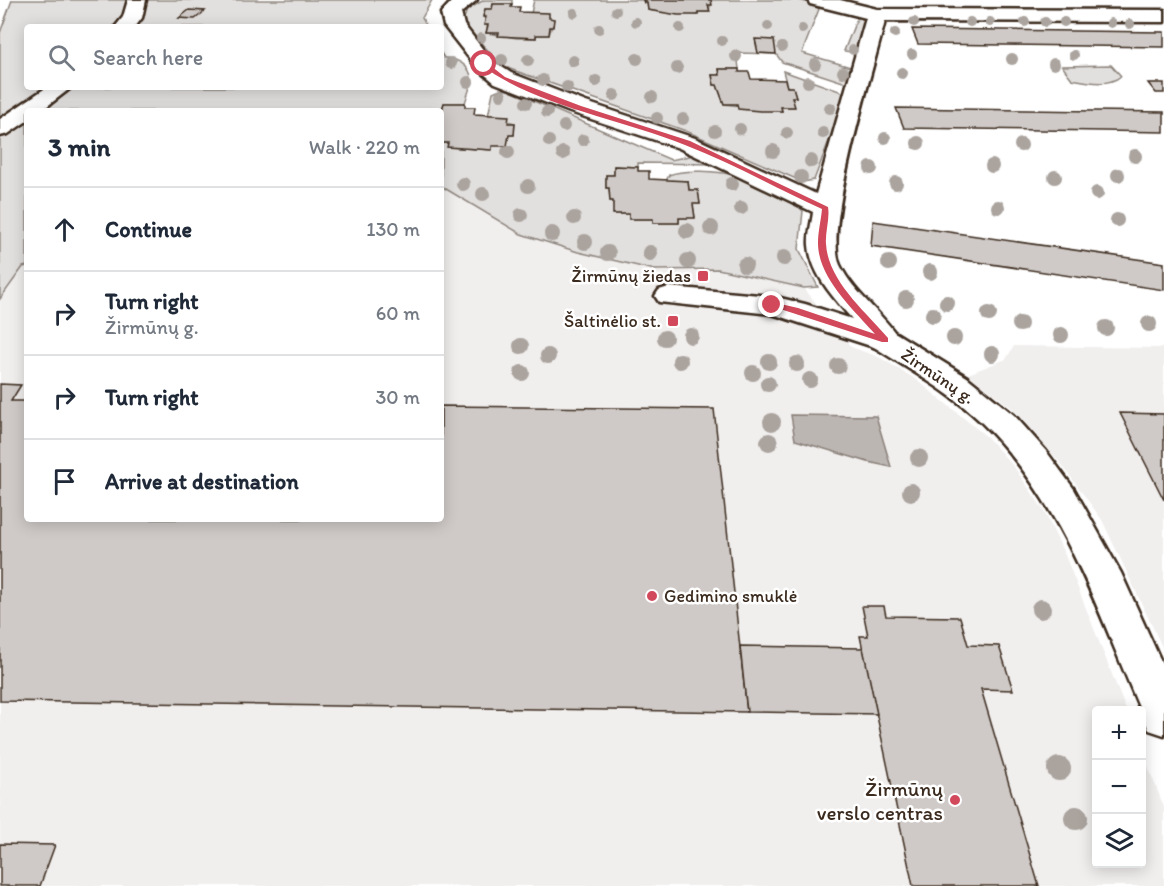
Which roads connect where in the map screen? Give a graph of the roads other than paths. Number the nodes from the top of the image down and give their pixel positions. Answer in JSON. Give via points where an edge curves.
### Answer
{"nodes":[{"id":1,"x":137,"y":0,"type":"edge"},
{"id":2,"x":468,"y":0,"type":"edge"},
{"id":3,"x":817,"y":0,"type":"edge"},
{"id":4,"x":877,"y":15,"type":"junction"},
{"id":5,"x":1164,"y":16,"type":"edge"},
{"id":6,"x":127,"y":24,"type":"edge"},
{"id":7,"x":57,"y":90,"type":"edge"},
{"id":8,"x":30,"y":108,"type":"edge"},
{"id":9,"x":24,"y":112,"type":"edge"},
{"id":10,"x":0,"y":129,"type":"edge"},
{"id":11,"x":826,"y":208,"type":"junction"},
{"id":12,"x":669,"y":296,"type":"dead end"},
{"id":13,"x":885,"y":340,"type":"junction"},
{"id":14,"x":1164,"y":716,"type":"edge"}],
"edges":[{"from":1,"to":6,"type":"street"},
{"from":2,"to":11,"type":"street","via":[[451,13],[454,26],[484,64],[503,78],[687,143]]},
{"from":3,"to":4,"type":"street"},
{"from":4,"to":5,"type":"street"},
{"from":4,"to":11,"type":"street","name":"Žirmūnų g."},
{"from":7,"to":8,"type":"street"},
{"from":9,"to":10,"type":"street"},
{"from":11,"to":13,"type":"street","name":"Žirmūnų g.","via":[[822,244],[826,264]]},
{"from":12,"to":13,"type":"street","via":[[749,301],[795,310]]},
{"from":13,"to":14,"type":"street","name":"Žirmūnų g.","via":[[967,393],[1023,448],[1060,494],[1109,587]]}]}
